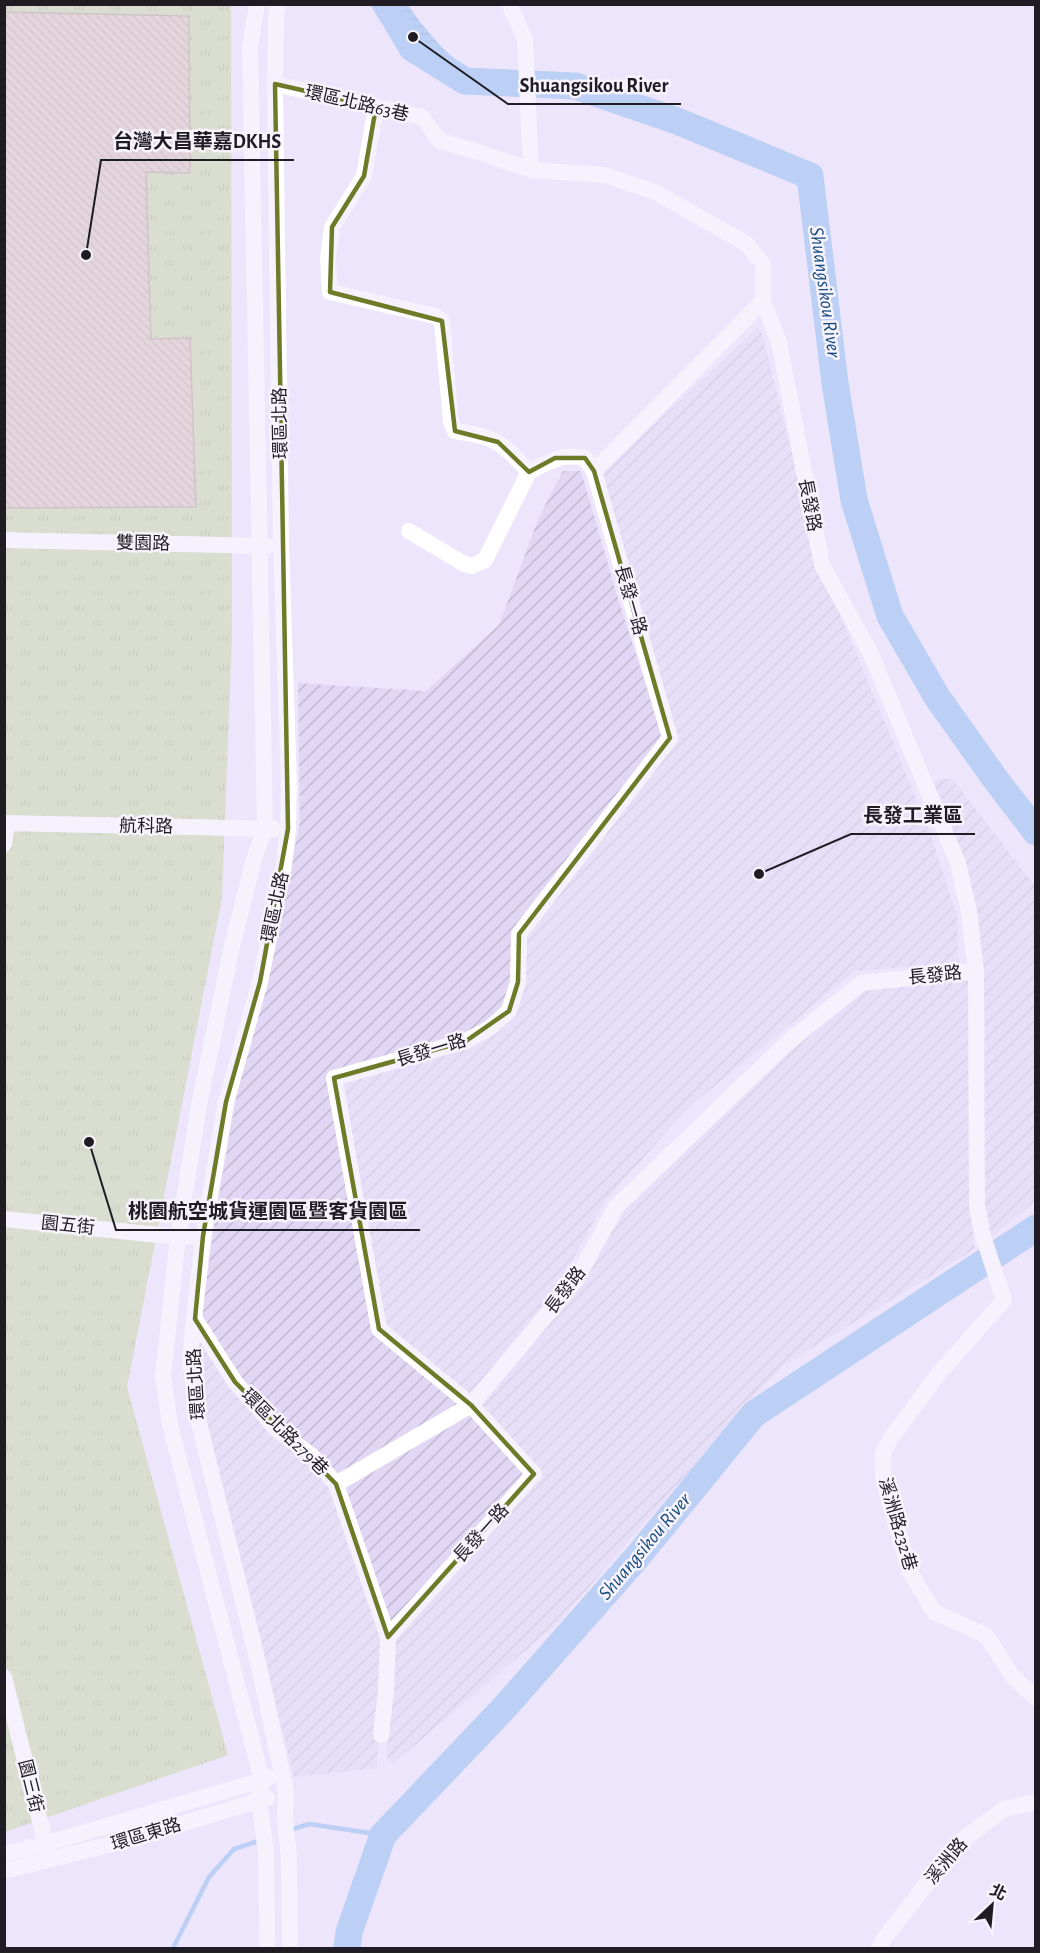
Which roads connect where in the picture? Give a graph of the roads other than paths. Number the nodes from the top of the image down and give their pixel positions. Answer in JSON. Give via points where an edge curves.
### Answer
{"nodes":[{"id":1,"x":256,"y":4,"type":"edge"},
{"id":2,"x":278,"y":4,"type":"edge"},
{"id":3,"x":509,"y":4,"type":"edge"},
{"id":4,"x":275,"y":84,"type":"junction"},
{"id":5,"x":376,"y":107,"type":"junction"},
{"id":6,"x":531,"y":170,"type":"junction"},
{"id":7,"x":763,"y":301,"type":"junction"},
{"id":8,"x":594,"y":471,"type":"junction"},
{"id":9,"x":529,"y":472,"type":"junction"},
{"id":10,"x":409,"y":531,"type":"dead end"},
{"id":11,"x":4,"y":540,"type":"edge"},
{"id":12,"x":281,"y":545,"type":"junction"},
{"id":13,"x":259,"y":546,"type":"junction"},
{"id":14,"x":6,"y":823,"type":"edge"},
{"id":15,"x":265,"y":828,"type":"junction"},
{"id":16,"x":288,"y":829,"type":"junction"},
{"id":17,"x":4,"y":844,"type":"edge"},
{"id":18,"x":976,"y":971,"type":"junction"},
{"id":19,"x":4,"y":1219,"type":"edge"},
{"id":20,"x":203,"y":1236,"type":"junction"},
{"id":21,"x":178,"y":1238,"type":"junction"},
{"id":22,"x":195,"y":1319,"type":"junction"},
{"id":23,"x":471,"y":1405,"type":"junction"},
{"id":24,"x":336,"y":1484,"type":"junction"},
{"id":25,"x":388,"y":1637,"type":"junction"},
{"id":26,"x":4,"y":1677,"type":"edge"},
{"id":27,"x":1035,"y":1698,"type":"edge"},
{"id":28,"x":381,"y":1735,"type":"dead end"},
{"id":29,"x":282,"y":1775,"type":"junction"},
{"id":30,"x":262,"y":1780,"type":"junction"},
{"id":31,"x":286,"y":1792,"type":"junction"},
{"id":32,"x":259,"y":1800,"type":"junction"},
{"id":33,"x":1035,"y":1802,"type":"edge"},
{"id":34,"x":45,"y":1844,"type":"junction"},
{"id":35,"x":4,"y":1854,"type":"edge"},
{"id":36,"x":50,"y":1860,"type":"junction"},
{"id":37,"x":4,"y":1871,"type":"edge"},
{"id":38,"x":267,"y":1948,"type":"edge"},
{"id":39,"x":290,"y":1948,"type":"edge"},
{"id":40,"x":879,"y":1948,"type":"edge"}],
"edges":[{"from":1,"to":13,"type":"street","name":"環區北路","via":[[250,47]]},
{"from":2,"to":4,"type":"street","name":"環區北路"},
{"from":3,"to":6,"type":"street","via":[[525,39]]},
{"from":4,"to":5,"type":"street","name":"環區北路63巷"},
{"from":4,"to":12,"type":"street","name":"環區北路"},
{"from":5,"to":6,"type":"street","name":"環區北路63巷","via":[[422,117],[440,141]]},
{"from":5,"to":9,"type":"street","via":[[364,176],[332,227],[328,259],[330,292],[435,316],[442,321],[455,431],[479,434],[498,442]]},
{"from":6,"to":7,"type":"street","name":"長發路","via":[[604,175],[655,192],[747,243],[764,264]]},
{"from":7,"to":8,"type":"street"},
{"from":7,"to":18,"type":"street","name":"長發路","via":[[779,342],[822,565],[870,652],[958,862]]},
{"from":8,"to":9,"type":"street","via":[[585,458],[574,456],[555,458]]},
{"from":8,"to":23,"type":"street","name":"長發一路","via":[[670,738],[519,934],[518,982],[509,1011],[490,1029],[466,1041],[334,1078],[379,1329]]},
{"from":9,"to":10,"type":"street","via":[[485,560],[472,566],[464,564]]},
{"from":11,"to":13,"type":"street","name":"雙園路"},
{"from":12,"to":13,"type":"street","name":"雙園路"},
{"from":12,"to":16,"type":"street","name":"環區北路"},
{"from":13,"to":15,"type":"street","name":"環區北路"},
{"from":14,"to":15,"type":"street","name":"航科路"},
{"from":14,"to":17,"type":"street"},
{"from":15,"to":16,"type":"street","name":"航科路"},
{"from":15,"to":21,"type":"street","name":"環區北路","via":[[214,1026]]},
{"from":16,"to":20,"type":"street","name":"環區北路","via":[[260,982],[226,1102]]},
{"from":18,"to":23,"type":"street","name":"長發路","via":[[862,983],[788,1042],[616,1207],[576,1280]]},
{"from":18,"to":27,"type":"street","name":"溪洲路232巷","via":[[977,1205],[983,1236],[1005,1300],[940,1372],[891,1438],[883,1453],[883,1479],[910,1572],[934,1612],[985,1635],[1012,1676]]},
{"from":19,"to":21,"type":"street","name":"園五街"},
{"from":20,"to":21,"type":"street","name":"園五街"},
{"from":20,"to":22,"type":"street","name":"環區北路"},
{"from":21,"to":30,"type":"street","name":"環區北路","via":[[163,1376],[170,1425]]},
{"from":22,"to":24,"type":"street","name":"環區北路279巷","via":[[235,1382],[276,1428],[312,1456]]},
{"from":22,"to":29,"type":"street","name":"環區北路","via":[[190,1358],[196,1411]]},
{"from":23,"to":24,"type":"street","name":"長發路"},
{"from":23,"to":25,"type":"street","name":"長發一路","via":[[534,1474]]},
{"from":24,"to":25,"type":"street"},
{"from":25,"to":28,"type":"street"},
{"from":26,"to":34,"type":"street","name":"園三街"},
{"from":29,"to":30,"type":"street","name":"環區東路"},
{"from":29,"to":31,"type":"street","name":"環區北路"},
{"from":30,"to":32,"type":"street"},
{"from":30,"to":34,"type":"street","name":"環區東路"},
{"from":31,"to":32,"type":"street","name":"環區東路"},
{"from":31,"to":39,"type":"street","name":"環區北路"},
{"from":32,"to":36,"type":"street","name":"環區東路"},
{"from":32,"to":38,"type":"street","via":[[266,1849]]},
{"from":33,"to":40,"type":"street","name":"溪洲路","via":[[1004,1809],[958,1843]]},
{"from":34,"to":35,"type":"street","name":"環區東路"},
{"from":34,"to":36,"type":"street","name":"園三街"},
{"from":36,"to":37,"type":"street","name":"環區東路"}]}
